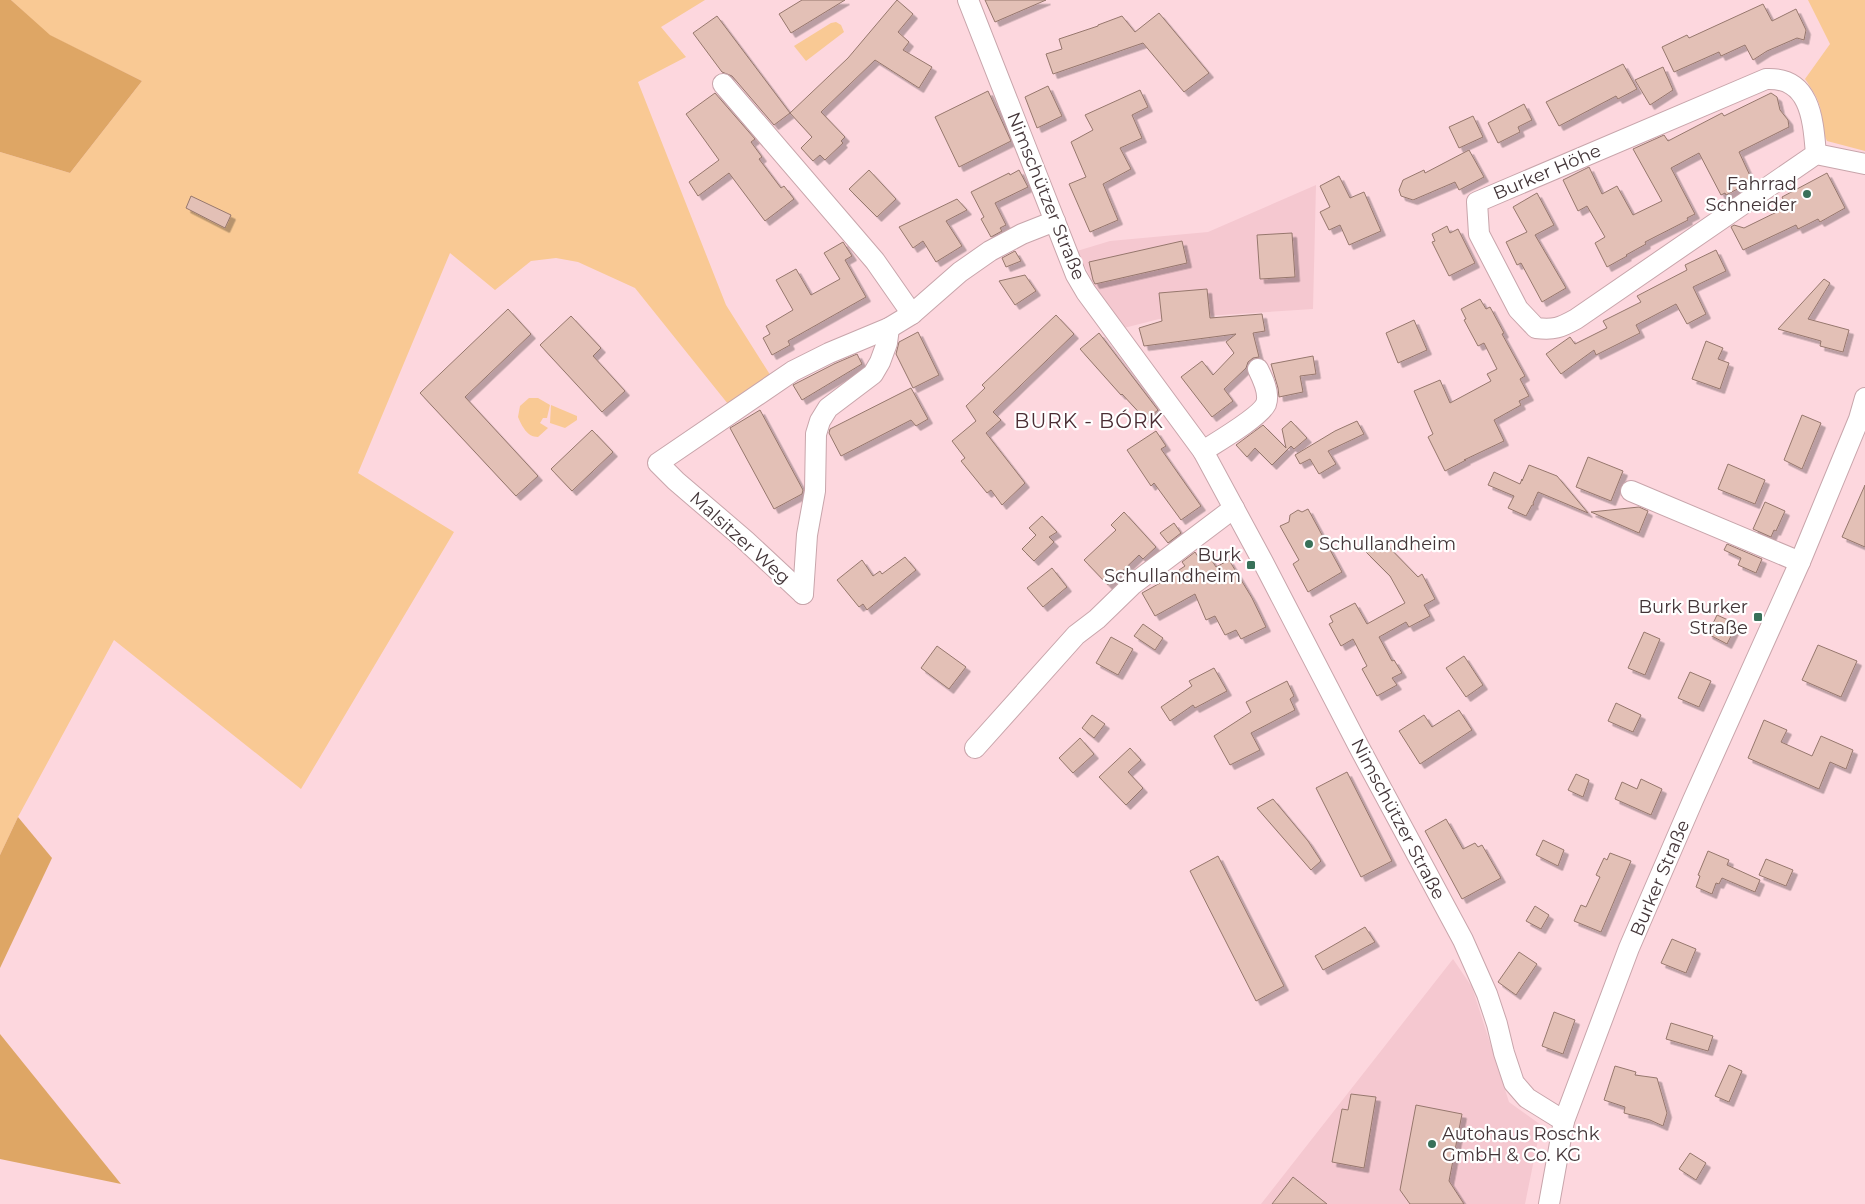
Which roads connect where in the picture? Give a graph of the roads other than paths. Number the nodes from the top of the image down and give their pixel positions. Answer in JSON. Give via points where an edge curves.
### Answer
{"nodes":[{"id":1,"x":968,"y":0,"type":"edge"},
{"id":2,"x":724,"y":84,"type":"dead end"},
{"id":3,"x":1816,"y":154,"type":"junction"},
{"id":4,"x":1865,"y":164,"type":"edge"},
{"id":5,"x":1055,"y":221,"type":"junction"},
{"id":6,"x":912,"y":314,"type":"junction"},
{"id":7,"x":888,"y":328,"type":"junction"},
{"id":8,"x":1258,"y":369,"type":"dead end"},
{"id":9,"x":1865,"y":398,"type":"edge"},
{"id":10,"x":1862,"y":420,"type":"edge"},
{"id":11,"x":1203,"y":452,"type":"junction"},
{"id":12,"x":1630,"y":491,"type":"dead end"},
{"id":13,"x":1234,"y":508,"type":"junction"},
{"id":14,"x":1800,"y":562,"type":"junction"},
{"id":15,"x":976,"y":748,"type":"dead end"},
{"id":16,"x":1564,"y":1121,"type":"junction"},
{"id":17,"x":1549,"y":1204,"type":"edge"}],
"edges":[{"from":1,"to":5,"type":"street","name":"Nimschützer Straße"},
{"from":2,"to":6,"type":"street","via":[[875,261]]},
{"from":3,"to":3,"type":"street","name":"Burker Höhe","via":[[1576,319],[1554,330],[1536,328],[1518,309],[1479,234],[1476,202],[1766,79],[1780,78],[1797,88],[1806,100],[1814,124]]},
{"from":3,"to":4,"type":"street"},
{"from":5,"to":6,"type":"street","name":"Malsitzer Weg","via":[[990,251],[960,272]]},
{"from":5,"to":11,"type":"street","name":"Nimschützer Straße","via":[[1086,292]]},
{"from":6,"to":7,"type":"street","name":"Malsitzer Weg"},
{"from":7,"to":7,"type":"street","name":"Malsitzer Weg","via":[[793,371],[658,463],[803,594],[807,535],[815,491],[816,434],[820,421],[828,408],[873,374],[885,350]]},
{"from":8,"to":11,"type":"street","via":[[1267,396],[1266,404],[1258,414]]},
{"from":9,"to":10,"type":"street","name":"Burker Straße"},
{"from":10,"to":14,"type":"street","name":"Burker Straße"},
{"from":11,"to":13,"type":"street","name":"Nimschützer Straße"},
{"from":12,"to":14,"type":"street"},
{"from":13,"to":15,"type":"street","via":[[1132,585],[1076,635]]},
{"from":13,"to":16,"type":"street","name":"Nimschützer Straße","via":[[1463,940],[1487,994],[1514,1083],[1528,1098]]},
{"from":14,"to":16,"type":"street","name":"Burker Straße","via":[[1629,948]]},
{"from":16,"to":17,"type":"street","name":"Burker Straße"}]}
